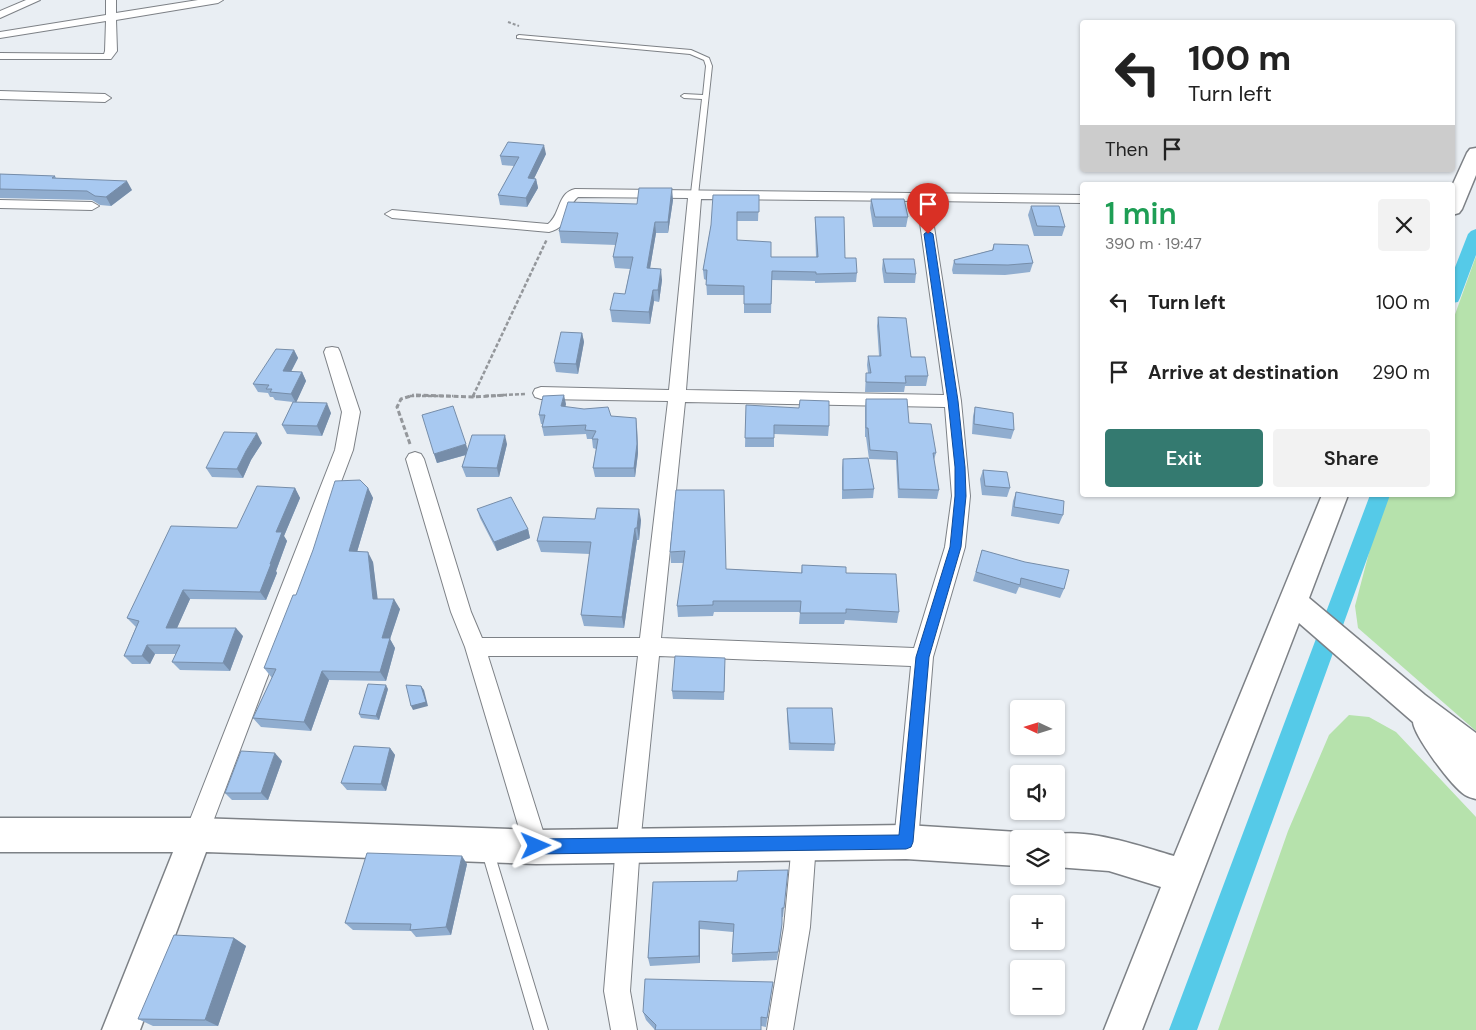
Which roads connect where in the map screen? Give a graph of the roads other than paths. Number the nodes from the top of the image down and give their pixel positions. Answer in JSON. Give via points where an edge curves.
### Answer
{"nodes":[{"id":1,"x":35,"y":0,"type":"edge"},
{"id":2,"x":111,"y":0,"type":"edge"},
{"id":3,"x":218,"y":0,"type":"edge"},
{"id":4,"x":0,"y":15,"type":"edge"},
{"id":5,"x":111,"y":17,"type":"junction"},
{"id":6,"x":0,"y":35,"type":"edge"},
{"id":7,"x":519,"y":37,"type":"dead end"},
{"id":8,"x":0,"y":56,"type":"edge"},
{"id":9,"x":0,"y":95,"type":"edge"},
{"id":10,"x":684,"y":96,"type":"dead end"},
{"id":11,"x":705,"y":96,"type":"junction"},
{"id":12,"x":105,"y":98,"type":"dead end"},
{"id":13,"x":1476,"y":153,"type":"edge"},
{"id":14,"x":695,"y":193,"type":"junction"},
{"id":15,"x":923,"y":197,"type":"junction"},
{"id":16,"x":1080,"y":199,"type":"edge"},
{"id":17,"x":1455,"y":202,"type":"edge"},
{"id":18,"x":0,"y":204,"type":"edge"},
{"id":19,"x":92,"y":206,"type":"dead end"},
{"id":20,"x":392,"y":214,"type":"dead end"},
{"id":21,"x":332,"y":352,"type":"dead end"},
{"id":22,"x":542,"y":393,"type":"road end"},
{"id":23,"x":677,"y":396,"type":"junction"},
{"id":24,"x":953,"y":401,"type":"junction"},
{"id":25,"x":415,"y":459,"type":"road end"},
{"id":26,"x":1334,"y":497,"type":"edge"},
{"id":27,"x":1304,"y":610,"type":"junction"},
{"id":28,"x":650,"y":647,"type":"junction"},
{"id":29,"x":475,"y":648,"type":"junction"},
{"id":30,"x":922,"y":657,"type":"junction"},
{"id":31,"x":1414,"y":706,"type":"junction"},
{"id":32,"x":1476,"y":752,"type":"edge"},
{"id":33,"x":1476,"y":784,"type":"edge"},
{"id":34,"x":0,"y":835,"type":"edge"},
{"id":35,"x":196,"y":835,"type":"junction"},
{"id":36,"x":906,"y":842,"type":"junction"},
{"id":37,"x":804,"y":843,"type":"junction"},
{"id":38,"x":485,"y":844,"type":"junction"},
{"id":39,"x":628,"y":845,"type":"junction"},
{"id":40,"x":536,"y":846,"type":"junction"},
{"id":41,"x":1010,"y":848,"type":"edge"},
{"id":42,"x":1065,"y":851,"type":"edge"},
{"id":43,"x":1182,"y":876,"type":"junction"},
{"id":44,"x":121,"y":1030,"type":"edge"},
{"id":45,"x":541,"y":1030,"type":"edge"},
{"id":46,"x":624,"y":1030,"type":"edge"},
{"id":47,"x":780,"y":1030,"type":"edge"},
{"id":48,"x":1123,"y":1030,"type":"edge"}],
"edges":[{"from":1,"to":4,"type":"street"},
{"from":2,"to":5,"type":"street"},
{"from":3,"to":5,"type":"street"},
{"from":5,"to":6,"type":"street"},
{"from":5,"to":8,"type":"street","via":[[111,52],[105,58]]},
{"from":7,"to":11,"type":"lane","via":[[667,49],[701,55],[709,66]]},
{"from":9,"to":12,"type":"street"},
{"from":10,"to":11,"type":"lane"},
{"from":11,"to":14,"type":"lane"},
{"from":13,"to":17,"type":"street"},
{"from":14,"to":15,"type":"street"},
{"from":14,"to":20,"type":"street","via":[[575,193],[570,196],[558,224],[552,228]]},
{"from":14,"to":23,"type":"street"},
{"from":15,"to":16,"type":"street"},
{"from":15,"to":24,"type":"street"},
{"from":18,"to":19,"type":"street"},
{"from":21,"to":35,"type":"street","via":[[351,412],[344,450]]},
{"from":22,"to":23,"type":"street"},
{"from":23,"to":24,"type":"street"},
{"from":23,"to":28,"type":"street"},
{"from":24,"to":30,"type":"street","via":[[960,487],[956,547]]},
{"from":25,"to":29,"type":"street"},
{"from":26,"to":27,"type":"street"},
{"from":27,"to":31,"type":"street"},
{"from":27,"to":43,"type":"street"},
{"from":28,"to":29,"type":"street"},
{"from":28,"to":30,"type":"street"},
{"from":28,"to":39,"type":"street"},
{"from":29,"to":40,"type":"street"},
{"from":30,"to":36,"type":"street"},
{"from":31,"to":32,"type":"street"},
{"from":31,"to":33,"type":"street","via":[[1455,763]]},
{"from":34,"to":35,"type":"street"},
{"from":35,"to":38,"type":"street"},
{"from":35,"to":44,"type":"street"},
{"from":36,"to":37,"type":"street"},
{"from":36,"to":41,"type":"street"},
{"from":37,"to":39,"type":"street"},
{"from":37,"to":47,"type":"street","via":[[797,927]]},
{"from":38,"to":40,"type":"street"},
{"from":38,"to":45,"type":"lane"},
{"from":39,"to":40,"type":"street"},
{"from":39,"to":46,"type":"street","via":[[617,991]]},
{"from":42,"to":43,"type":"street","via":[[1109,854]]},
{"from":43,"to":48,"type":"street"}]}
